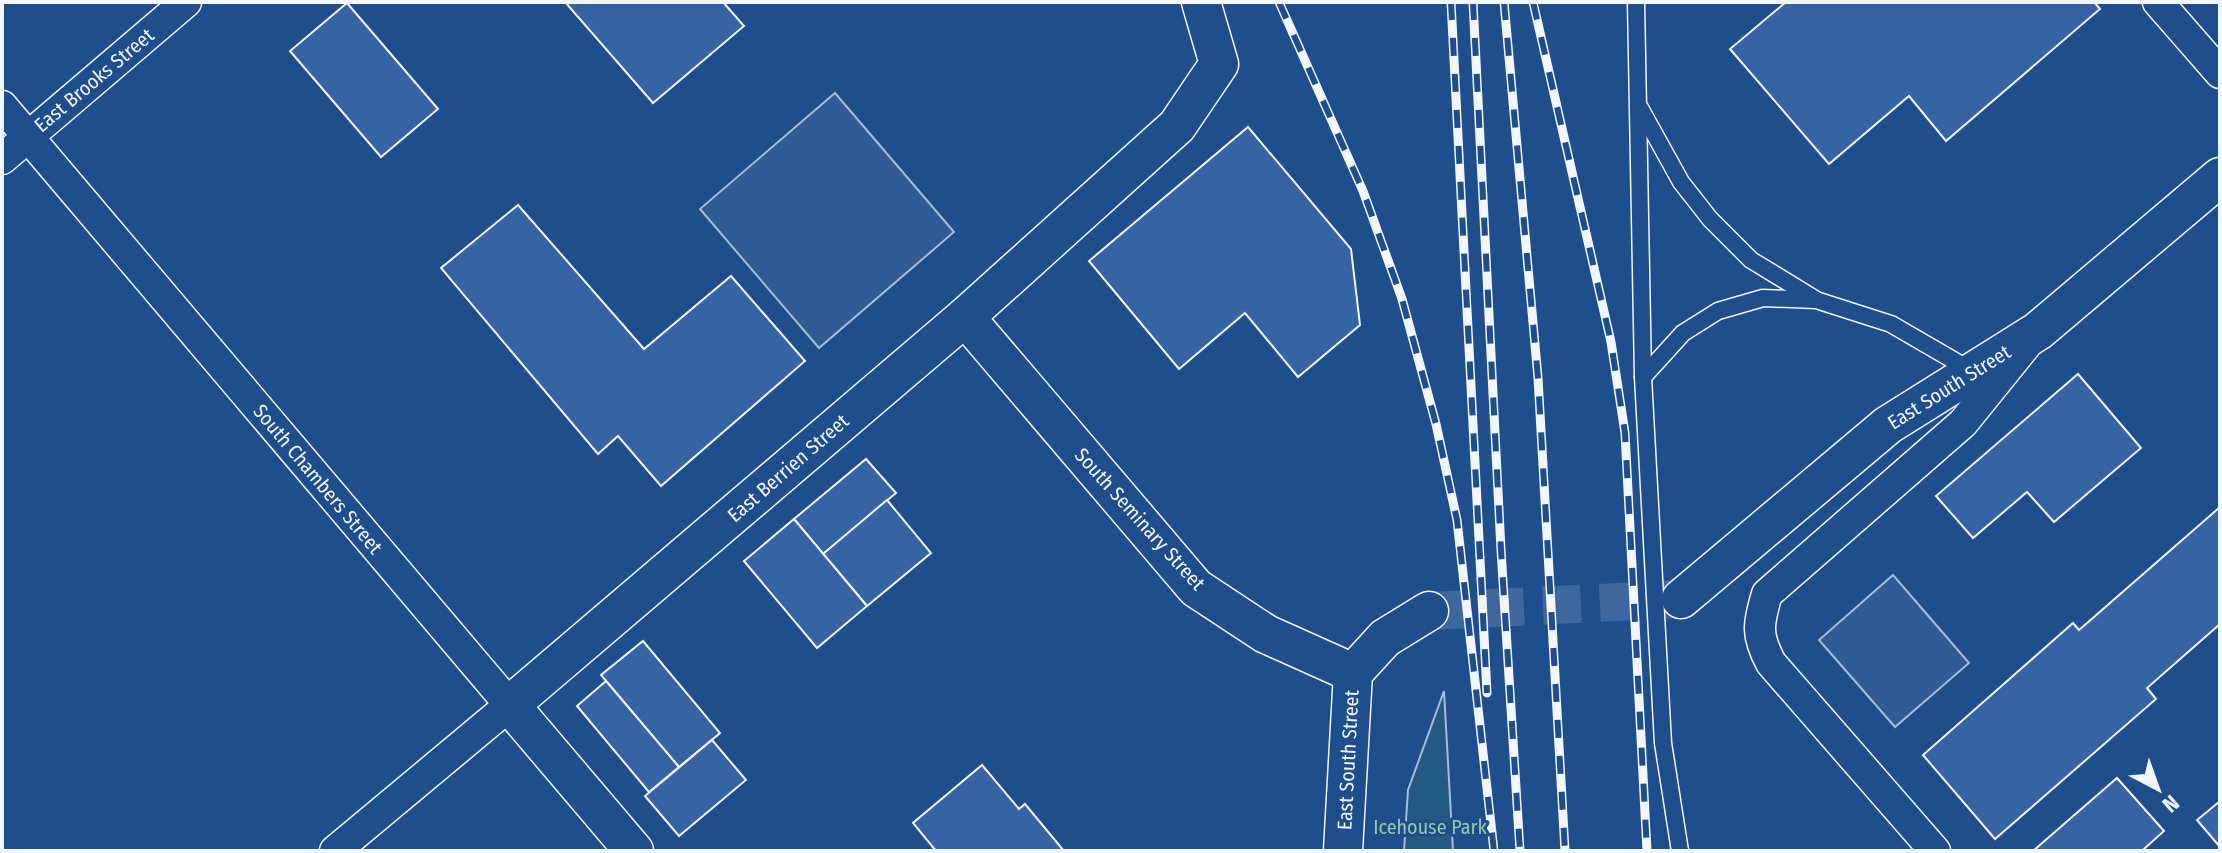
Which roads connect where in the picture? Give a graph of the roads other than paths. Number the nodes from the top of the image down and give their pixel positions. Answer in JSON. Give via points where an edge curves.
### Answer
{"nodes":[{"id":1,"x":186,"y":2,"type":"edge"},
{"id":2,"x":1201,"y":2,"type":"edge"},
{"id":3,"x":1636,"y":2,"type":"edge"},
{"id":4,"x":2158,"y":2,"type":"edge"},
{"id":5,"x":2220,"y":73,"type":"edge"},
{"id":6,"x":1639,"y":105,"type":"junction"},
{"id":7,"x":2,"y":106,"type":"edge"},
{"id":8,"x":28,"y":137,"type":"junction"},
{"id":9,"x":2,"y":159,"type":"edge"},
{"id":10,"x":2220,"y":177,"type":"edge"},
{"id":11,"x":1816,"y":300,"type":"junction"},
{"id":12,"x":965,"y":317,"type":"junction"},
{"id":13,"x":2038,"y":331,"type":"junction"},
{"id":14,"x":1973,"y":372,"type":"junction"},
{"id":15,"x":1643,"y":377,"type":"junction"},
{"id":16,"x":1681,"y":599,"type":"tunnel mouth"},
{"id":17,"x":1429,"y":611,"type":"tunnel mouth"},
{"id":18,"x":1353,"y":673,"type":"junction"},
{"id":19,"x":510,"y":705,"type":"junction"},
{"id":20,"x":335,"y":851,"type":"edge"},
{"id":21,"x":634,"y":851,"type":"edge"},
{"id":22,"x":1343,"y":851,"type":"edge"},
{"id":23,"x":1680,"y":851,"type":"edge"},
{"id":24,"x":1935,"y":851,"type":"edge"}],
"edges":[{"from":1,"to":8,"type":"street","name":"East Brooks Street"},
{"from":2,"to":12,"type":"street","name":"East Berrien Street","via":[[1219,64],[1177,126]]},
{"from":3,"to":6,"type":"lane"},
{"from":4,"to":5,"type":"street"},
{"from":6,"to":11,"type":"lane","via":[[1681,182],[1710,219],[1751,260]]},
{"from":6,"to":15,"type":"lane"},
{"from":7,"to":8,"type":"street","name":"South Chambers Street"},
{"from":8,"to":9,"type":"street","name":"East Brooks Street"},
{"from":8,"to":19,"type":"street","name":"South Chambers Street"},
{"from":10,"to":13,"type":"street","name":"East South Street"},
{"from":11,"to":14,"type":"lane","via":[[1891,324]]},
{"from":11,"to":15,"type":"lane","via":[[1763,298],[1718,311],[1683,333]]},
{"from":12,"to":18,"type":"street","name":"South Seminary Street","via":[[1196,588],[1266,634]]},
{"from":12,"to":19,"type":"street","name":"East Berrien Street"},
{"from":13,"to":14,"type":"street","name":"East South Street"},
{"from":13,"to":24,"type":"street","via":[[1963,423],[1767,594],[1760,619],[1762,644],[1771,663]]},
{"from":14,"to":16,"type":"street","name":"East South Street","via":[[1888,425]]},
{"from":15,"to":23,"type":"lane","via":[[1663,743]]},
{"from":17,"to":18,"type":"street","name":"East South Street","via":[[1385,638]]},
{"from":18,"to":22,"type":"street","name":"East South Street"},
{"from":19,"to":20,"type":"street","name":"East Berrien Street"},
{"from":19,"to":21,"type":"street","name":"South Chambers Street"}]}
